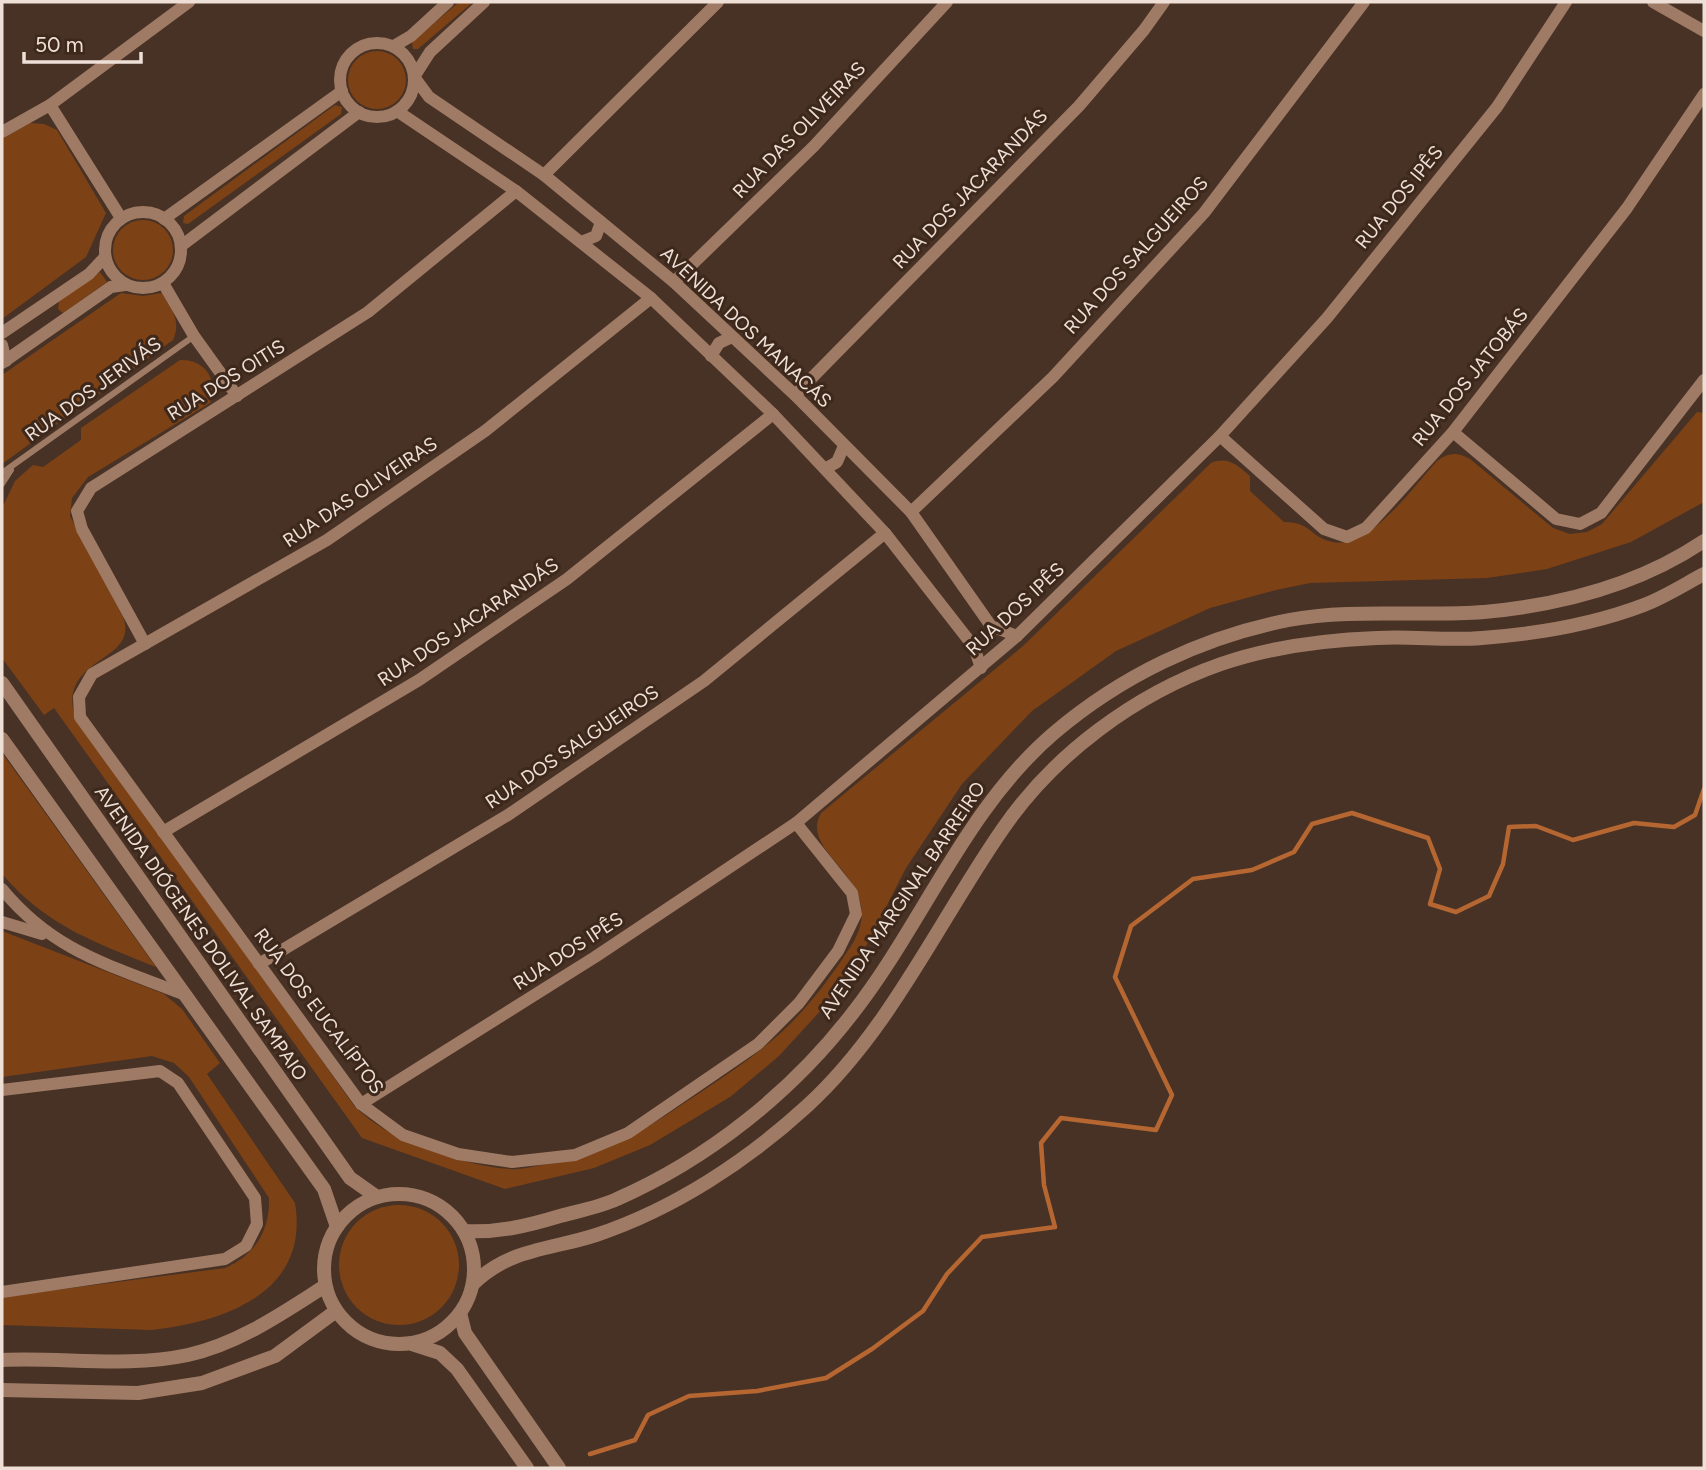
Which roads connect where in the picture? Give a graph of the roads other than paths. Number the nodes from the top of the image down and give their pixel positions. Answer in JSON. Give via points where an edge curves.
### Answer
{"nodes":[{"id":1,"x":189,"y":2,"type":"edge"},
{"id":2,"x":448,"y":2,"type":"edge"},
{"id":3,"x":484,"y":2,"type":"edge"},
{"id":4,"x":718,"y":2,"type":"edge"},
{"id":5,"x":947,"y":2,"type":"edge"},
{"id":6,"x":1164,"y":2,"type":"edge"},
{"id":7,"x":1364,"y":2,"type":"edge"},
{"id":8,"x":1566,"y":2,"type":"edge"},
{"id":9,"x":1653,"y":2,"type":"edge"},
{"id":10,"x":1704,"y":31,"type":"edge"},
{"id":11,"x":394,"y":46,"type":"junction"},
{"id":12,"x":414,"y":78,"type":"junction"},
{"id":13,"x":342,"y":91,"type":"junction"},
{"id":14,"x":1704,"y":94,"type":"edge"},
{"id":15,"x":50,"y":105,"type":"junction"},
{"id":16,"x":397,"y":111,"type":"junction"},
{"id":17,"x":359,"y":112,"type":"junction"},
{"id":18,"x":2,"y":132,"type":"edge"},
{"id":19,"x":544,"y":175,"type":"junction"},
{"id":20,"x":516,"y":191,"type":"junction"},
{"id":21,"x":121,"y":218,"type":"junction"},
{"id":22,"x":164,"y":219,"type":"junction"},
{"id":23,"x":601,"y":222,"type":"junction"},
{"id":24,"x":581,"y":242,"type":"junction"},
{"id":25,"x":181,"y":246,"type":"junction"},
{"id":26,"x":104,"y":257,"type":"junction"},
{"id":27,"x":674,"y":282,"type":"junction"},
{"id":28,"x":163,"y":283,"type":"junction"},
{"id":29,"x":125,"y":285,"type":"junction"},
{"id":30,"x":651,"y":298,"type":"junction"},
{"id":31,"x":47,"y":302,"type":"junction"},
{"id":32,"x":60,"y":322,"type":"junction"},
{"id":33,"x":2,"y":333,"type":"edge"},
{"id":34,"x":194,"y":336,"type":"junction"},
{"id":35,"x":732,"y":337,"type":"junction"},
{"id":36,"x":2,"y":345,"type":"edge"},
{"id":37,"x":711,"y":356,"type":"junction"},
{"id":38,"x":4,"y":362,"type":"edge"},
{"id":39,"x":1704,"y":380,"type":"edge"},
{"id":40,"x":794,"y":395,"type":"junction"},
{"id":41,"x":237,"y":396,"type":"junction"},
{"id":42,"x":773,"y":414,"type":"junction"},
{"id":43,"x":1453,"y":432,"type":"junction"},
{"id":44,"x":1220,"y":436,"type":"junction"},
{"id":45,"x":843,"y":447,"type":"junction"},
{"id":46,"x":12,"y":468,"type":"junction"},
{"id":47,"x":825,"y":469,"type":"junction"},
{"id":48,"x":2,"y":473,"type":"edge"},
{"id":49,"x":2,"y":484,"type":"edge"},
{"id":50,"x":911,"y":512,"type":"junction"},
{"id":51,"x":886,"y":533,"type":"junction"},
{"id":52,"x":1704,"y":541,"type":"edge"},
{"id":53,"x":1704,"y":573,"type":"edge"},
{"id":54,"x":1017,"y":636,"type":"junction"},
{"id":55,"x":145,"y":645,"type":"junction"},
{"id":56,"x":981,"y":668,"type":"junction"},
{"id":57,"x":2,"y":683,"type":"edge"},
{"id":58,"x":79,"y":697,"type":"joint"},
{"id":59,"x":2,"y":739,"type":"edge"},
{"id":60,"x":796,"y":823,"type":"junction"},
{"id":61,"x":163,"y":832,"type":"junction"},
{"id":62,"x":2,"y":889,"type":"edge"},
{"id":63,"x":2,"y":922,"type":"edge"},
{"id":64,"x":49,"y":936,"type":"junction"},
{"id":65,"x":259,"y":964,"type":"junction"},
{"id":66,"x":183,"y":994,"type":"junction"},
{"id":67,"x":2,"y":1090,"type":"edge"},
{"id":68,"x":361,"y":1104,"type":"junction"},
{"id":69,"x":377,"y":1197,"type":"junction"},
{"id":70,"x":337,"y":1227,"type":"junction"},
{"id":71,"x":464,"y":1231,"type":"junction"},
{"id":72,"x":473,"y":1284,"type":"junction"},
{"id":73,"x":326,"y":1286,"type":"junction"},
{"id":74,"x":2,"y":1292,"type":"edge"},
{"id":75,"x":336,"y":1311,"type":"junction"},
{"id":76,"x":460,"y":1313,"type":"junction"},
{"id":77,"x":411,"y":1344,"type":"junction"},
{"id":78,"x":2,"y":1360,"type":"edge"},
{"id":79,"x":2,"y":1390,"type":"edge"},
{"id":80,"x":527,"y":1468,"type":"edge"},
{"id":81,"x":559,"y":1468,"type":"edge"}],
"edges":[{"from":1,"to":15,"type":"street"},
{"from":2,"to":11,"type":"street"},
{"from":3,"to":12,"type":"street","via":[[430,52]]},
{"from":4,"to":19,"type":"street"},
{"from":5,"to":27,"type":"street","name":"RUA DAS OLIVEIRAS","via":[[814,146]]},
{"from":6,"to":40,"type":"street","name":"RUA DOS JACARANDÁS","via":[[1079,106]]},
{"from":7,"to":50,"type":"street","name":"RUA DOS SALGUEIROS","via":[[1204,213],[1053,377]]},
{"from":8,"to":44,"type":"street","name":"RUA DOS IPÊS","via":[[1497,107],[1327,318]]},
{"from":9,"to":10,"type":"street"},
{"from":11,"to":12,"type":"street","via":[[409,59]]},
{"from":11,"to":13,"type":"street","via":[[369,43],[348,56],[340,79]]},
{"from":12,"to":16,"type":"street","via":[[413,91]]},
{"from":12,"to":19,"type":"street","name":"AVENIDA DOS MANACÁS","via":[[429,97]]},
{"from":13,"to":17,"type":"street"},
{"from":13,"to":22,"type":"street"},
{"from":14,"to":43,"type":"street","name":"RUA DOS JATOBÁS","via":[[1626,208]]},
{"from":15,"to":18,"type":"street"},
{"from":15,"to":21,"type":"street"},
{"from":16,"to":17,"type":"street","via":[[378,117]]},
{"from":16,"to":20,"type":"street"},
{"from":17,"to":25,"type":"street"},
{"from":19,"to":23,"type":"street","name":"AVENIDA DOS MANACÁS"},
{"from":20,"to":24,"type":"street"},
{"from":20,"to":41,"type":"street","name":"RUA DOS OITIS","via":[[369,312]]},
{"from":21,"to":22,"type":"street","via":[[143,212]]},
{"from":21,"to":26,"type":"street","via":[[107,235]]},
{"from":22,"to":25,"type":"street","via":[[173,226]]},
{"from":23,"to":24,"type":"street","via":[[596,236]]},
{"from":23,"to":27,"type":"street","name":"AVENIDA DOS MANACÁS"},
{"from":24,"to":30,"type":"street"},
{"from":25,"to":28,"type":"street","via":[[177,267]]},
{"from":26,"to":29,"type":"street","via":[[108,269]]},
{"from":26,"to":31,"type":"street","via":[[89,274]]},
{"from":27,"to":35,"type":"street","name":"AVENIDA DOS MANACÁS"},
{"from":28,"to":29,"type":"street","via":[[151,288]]},
{"from":28,"to":34,"type":"street"},
{"from":29,"to":32,"type":"street","via":[[111,287]]},
{"from":30,"to":37,"type":"street"},
{"from":30,"to":55,"type":"street","name":"RUA DAS OLIVEIRAS","via":[[485,431],[327,540]]},
{"from":31,"to":32,"type":"street"},
{"from":31,"to":33,"type":"street"},
{"from":32,"to":38,"type":"street"},
{"from":34,"to":41,"type":"street"},
{"from":34,"to":46,"type":"lane","name":"RUA DOS JERIVÁS"},
{"from":35,"to":37,"type":"street","via":[[719,343]]},
{"from":35,"to":40,"type":"street","name":"AVENIDA DOS MANACÁS"},
{"from":36,"to":38,"type":"street"},
{"from":37,"to":42,"type":"street"},
{"from":39,"to":43,"type":"street","via":[[1601,513],[1580,524],[1556,519]]},
{"from":40,"to":45,"type":"street","name":"AVENIDA DOS MANACÁS"},
{"from":41,"to":55,"type":"street","name":"RUA DOS OITIS","via":[[91,488],[77,511],[82,529]]},
{"from":42,"to":47,"type":"street"},
{"from":42,"to":61,"type":"street","name":"RUA DOS JACARANDÁS","via":[[568,579],[419,680]]},
{"from":43,"to":44,"type":"street","name":"RUA DOS JATOBÁS","via":[[1366,528],[1347,537],[1324,529]]},
{"from":44,"to":54,"type":"street","name":"RUA DOS IPÊS"},
{"from":45,"to":47,"type":"street","via":[[837,462]]},
{"from":45,"to":50,"type":"street","name":"AVENIDA DOS MANACÁS"},
{"from":46,"to":48,"type":"lane","name":"RUA DOS JERIVÁS"},
{"from":46,"to":49,"type":"lane","name":"RUA DOS JERIVÁS"},
{"from":47,"to":51,"type":"street"},
{"from":50,"to":54,"type":"street","name":"AVENIDA DOS MANACÁS","via":[[991,626]]},
{"from":51,"to":56,"type":"street","via":[[974,647]]},
{"from":51,"to":65,"type":"street","name":"RUA DOS SALGUEIROS","via":[[693,688],[508,815]]},
{"from":52,"to":71,"type":"street","name":"AVENIDA MARGINAL BARREIRO","via":[[1674,561],[1585,595],[1485,611],[1291,620],[1206,641],[1128,679],[1053,734],[994,796],[853,1013],[798,1077],[697,1157],[615,1200],[514,1230]]},
{"from":53,"to":72,"type":"street","via":[[1644,605],[1557,629],[1480,638],[1378,637],[1289,646],[1220,664],[1150,697],[1088,737],[1045,777],[1004,827],[861,1044],[808,1105],[744,1157],[686,1195],[597,1234],[502,1261]]},
{"from":54,"to":56,"type":"street","name":"RUA DOS IPÊS"},
{"from":55,"to":58,"type":"street","name":"RUA DAS OLIVEIRAS","via":[[92,674]]},
{"from":56,"to":60,"type":"street","name":"RUA DOS IPÊS"},
{"from":57,"to":69,"type":"street","name":"AVENIDA DIÓGENES DOLIVAL SAMPAIO","via":[[350,1178]]},
{"from":58,"to":61,"type":"street","name":"RUA DOS EUCALÍPTOS","via":[[80,717]]},
{"from":59,"to":66,"type":"street"},
{"from":60,"to":68,"type":"street","name":"RUA DOS IPÊS"},
{"from":60,"to":68,"type":"street","name":"RUA DOS EUCALÍPTOS","via":[[852,893],[856,914],[838,951],[799,1003],[758,1044],[628,1133],[575,1155],[512,1162],[458,1154],[403,1135]]},
{"from":61,"to":65,"type":"street","name":"RUA DOS EUCALÍPTOS"},
{"from":62,"to":64,"type":"street"},
{"from":63,"to":64,"type":"street"},
{"from":64,"to":66,"type":"street","via":[[83,955]]},
{"from":65,"to":68,"type":"street","name":"RUA DOS EUCALÍPTOS"},
{"from":66,"to":70,"type":"street","via":[[324,1189]]},
{"from":67,"to":74,"type":"street","via":[[160,1071],[178,1083],[255,1198],[257,1224],[246,1246],[225,1259]]},
{"from":69,"to":70,"type":"street","via":[[355,1209]]},
{"from":69,"to":71,"type":"street","via":[[420,1197],[440,1206]]},
{"from":70,"to":73,"type":"street","via":[[326,1255]]},
{"from":71,"to":72,"type":"street","via":[[474,1261]]},
{"from":72,"to":76,"type":"street"},
{"from":73,"to":75,"type":"street"},
{"from":73,"to":78,"type":"street","via":[[276,1318],[189,1355],[135,1361]]},
{"from":75,"to":77,"type":"street","via":[[350,1327],[369,1338]]},
{"from":75,"to":79,"type":"street","via":[[275,1356],[202,1382],[138,1393]]},
{"from":76,"to":77,"type":"street","via":[[446,1328]]},
{"from":76,"to":81,"type":"street","via":[[465,1333]]},
{"from":77,"to":80,"type":"street","via":[[440,1353],[457,1369]]}]}
